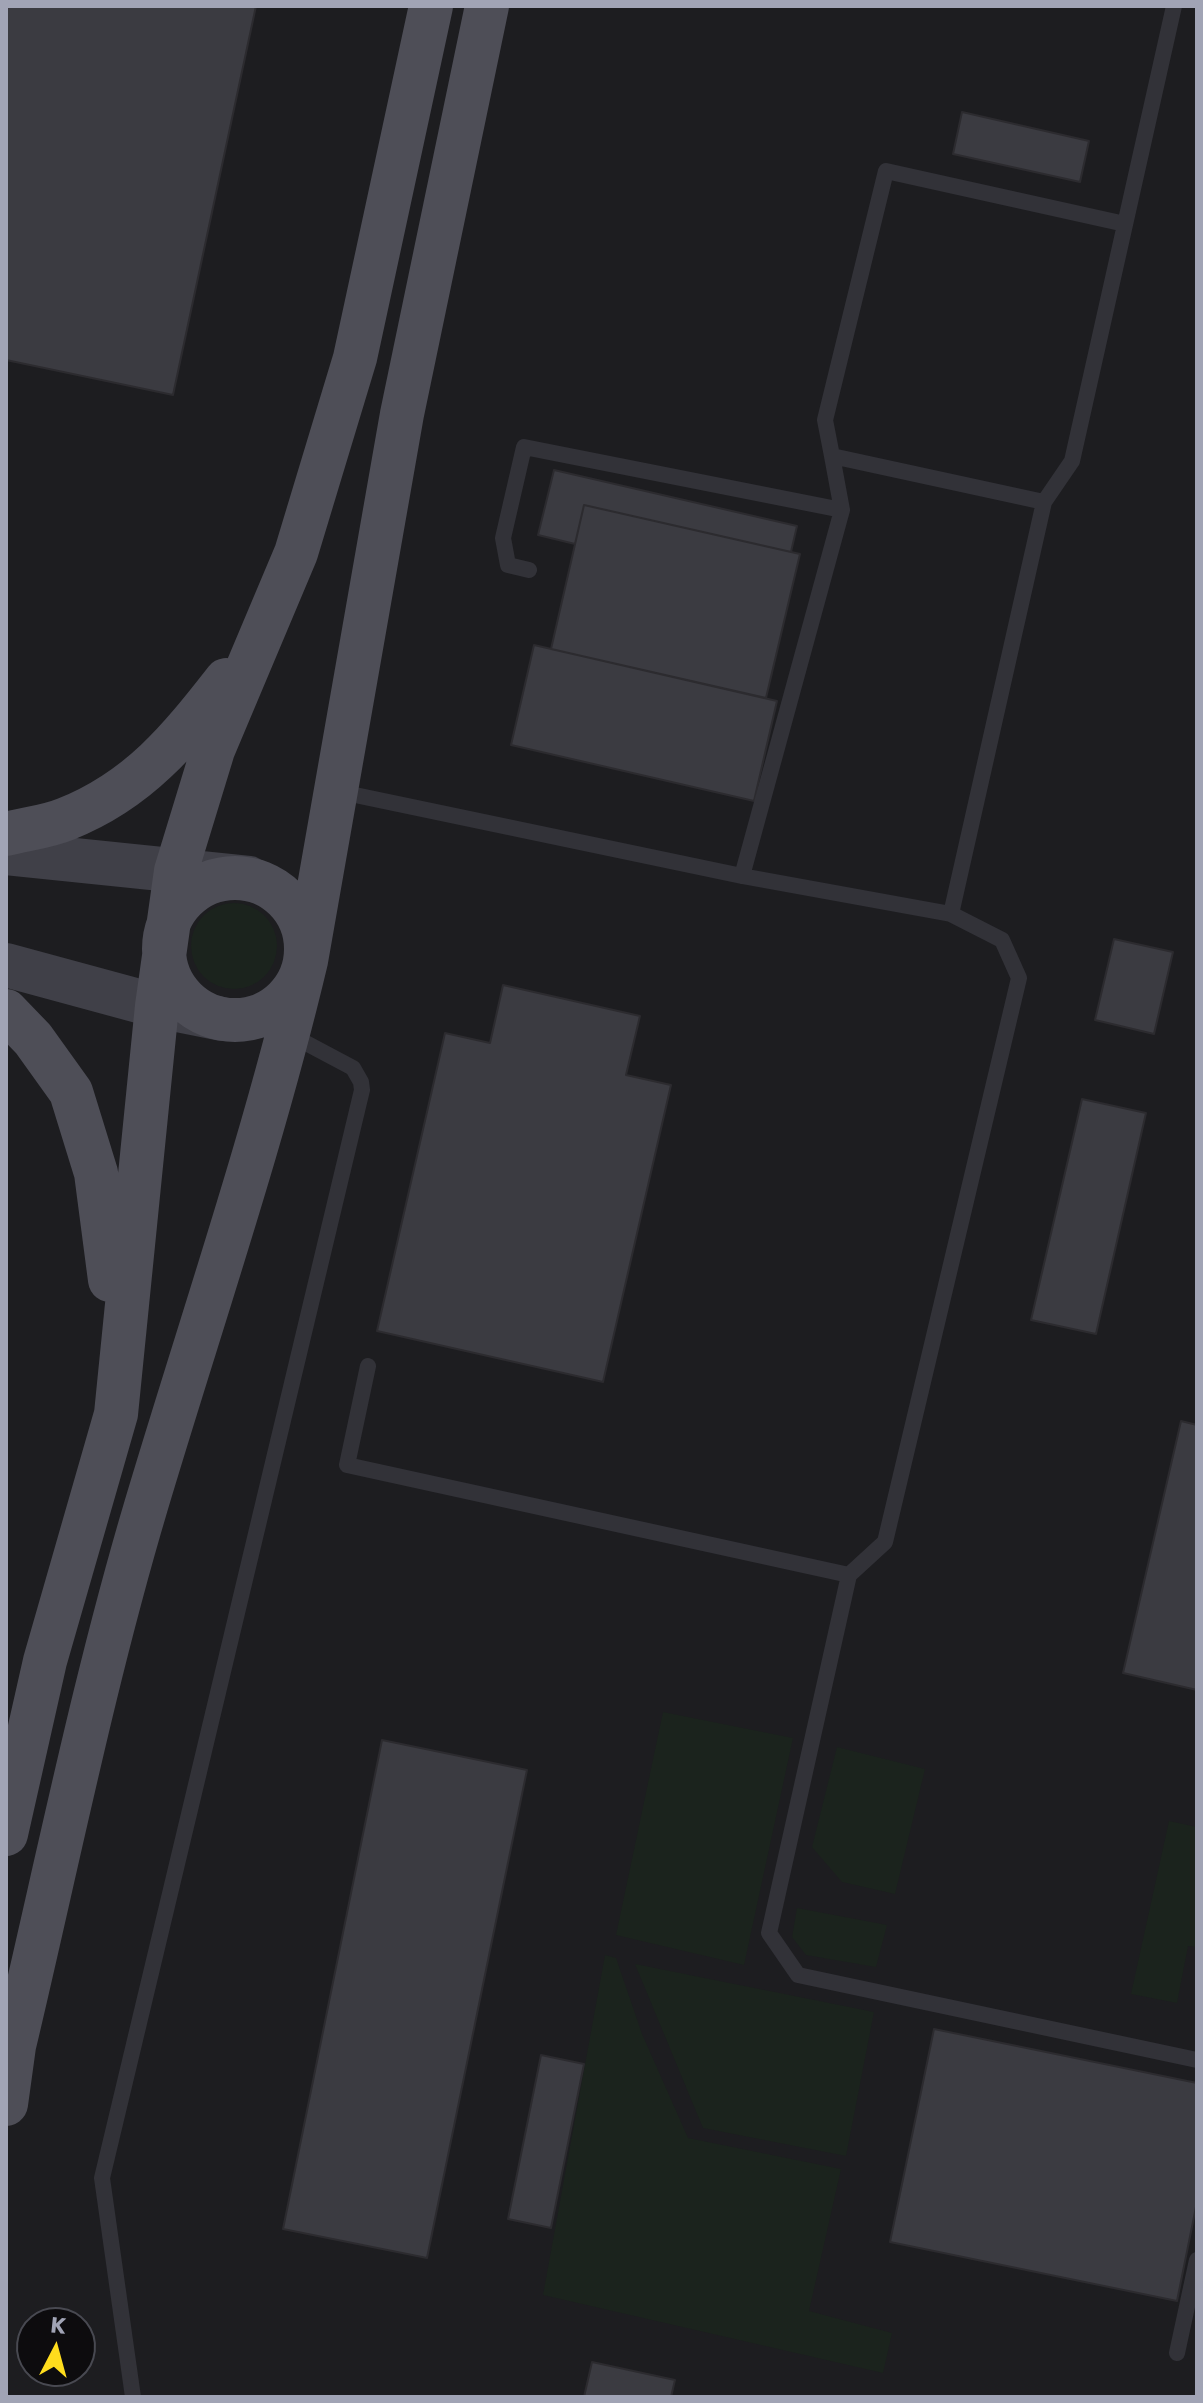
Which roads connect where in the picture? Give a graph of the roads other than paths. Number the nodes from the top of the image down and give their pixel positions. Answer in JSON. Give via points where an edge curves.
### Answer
{"nodes":[{"id":1,"x":431,"y":6,"type":"edge"},
{"id":2,"x":487,"y":6,"type":"edge"},
{"id":3,"x":1174,"y":6,"type":"edge"},
{"id":4,"x":1125,"y":224,"type":"junction"},
{"id":5,"x":832,"y":456,"type":"junction"},
{"id":6,"x":1044,"y":502,"type":"junction"},
{"id":7,"x":842,"y":510,"type":"junction"},
{"id":8,"x":529,"y":570,"type":"dead end"},
{"id":9,"x":263,"y":630,"type":"junction"},
{"id":10,"x":334,"y":791,"type":"junction"},
{"id":11,"x":6,"y":834,"type":"edge"},
{"id":12,"x":6,"y":853,"type":"edge"},
{"id":13,"x":176,"y":871,"type":"junction"},
{"id":14,"x":742,"y":876,"type":"junction"},
{"id":15,"x":249,"y":878,"type":"junction"},
{"id":16,"x":951,"y":914,"type":"junction"},
{"id":17,"x":165,"y":936,"type":"junction"},
{"id":18,"x":306,"y":961,"type":"junction"},
{"id":19,"x":6,"y":965,"type":"edge"},
{"id":20,"x":157,"y":1006,"type":"junction"},
{"id":21,"x":6,"y":1011,"type":"edge"},
{"id":22,"x":222,"y":1019,"type":"junction"},
{"id":23,"x":289,"y":1034,"type":"junction"},
{"id":24,"x":368,"y":1366,"type":"dead end"},
{"id":25,"x":116,"y":1414,"type":"junction"},
{"id":26,"x":849,"y":1575,"type":"junction"},
{"id":27,"x":6,"y":1834,"type":"edge"},
{"id":28,"x":1197,"y":2060,"type":"edge"},
{"id":29,"x":6,"y":2104,"type":"edge"},
{"id":30,"x":1197,"y":2260,"type":"edge"},
{"id":31,"x":1177,"y":2353,"type":"dead end"},
{"id":32,"x":133,"y":2397,"type":"edge"}],
"edges":[{"from":1,"to":9,"type":"main road","via":[[355,358],[296,553]]},
{"from":2,"to":10,"type":"main road","via":[[402,414]]},
{"from":3,"to":4,"type":"lane"},
{"from":4,"to":5,"type":"lane","via":[[886,171],[825,420]]},
{"from":4,"to":6,"type":"lane","via":[[1072,461]]},
{"from":5,"to":6,"type":"lane"},
{"from":5,"to":7,"type":"lane"},
{"from":6,"to":16,"type":"lane"},
{"from":7,"to":8,"type":"lane","via":[[524,447],[503,538],[508,565]]},
{"from":7,"to":14,"type":"lane"},
{"from":9,"to":11,"type":"main road","via":[[180,739],[147,770],[65,820]]},
{"from":9,"to":13,"type":"main road","via":[[213,750]]},
{"from":10,"to":14,"type":"lane"},
{"from":10,"to":18,"type":"main road"},
{"from":12,"to":13,"type":"street"},
{"from":13,"to":15,"type":"street"},
{"from":13,"to":17,"type":"main road"},
{"from":14,"to":16,"type":"lane"},
{"from":15,"to":17,"type":"main road","via":[[205,884],[187,896]]},
{"from":15,"to":18,"type":"main road","via":[[288,899],[307,939]]},
{"from":16,"to":26,"type":"lane","via":[[1002,940],[1019,978],[885,1542]]},
{"from":17,"to":20,"type":"main road"},
{"from":17,"to":22,"type":"main road","via":[[167,968],[183,997],[201,1012]]},
{"from":18,"to":22,"type":"main road","via":[[299,983],[285,1001],[245,1020]]},
{"from":18,"to":23,"type":"main road"},
{"from":19,"to":20,"type":"street"},
{"from":20,"to":22,"type":"street"},
{"from":20,"to":25,"type":"main road"},
{"from":21,"to":25,"type":"main road","via":[[71,1092],[96,1173],[109,1259]]},
{"from":22,"to":23,"type":"lane"},
{"from":23,"to":29,"type":"main road","via":[[97,1678],[14,2046]]},
{"from":23,"to":32,"type":"lane","via":[[353,1068],[362,1090],[102,2178]]},
{"from":24,"to":26,"type":"lane","via":[[347,1465]]},
{"from":25,"to":27,"type":"main road","via":[[45,1661]]},
{"from":26,"to":28,"type":"lane","via":[[769,1933],[798,1975]]},
{"from":30,"to":31,"type":"lane"}]}
